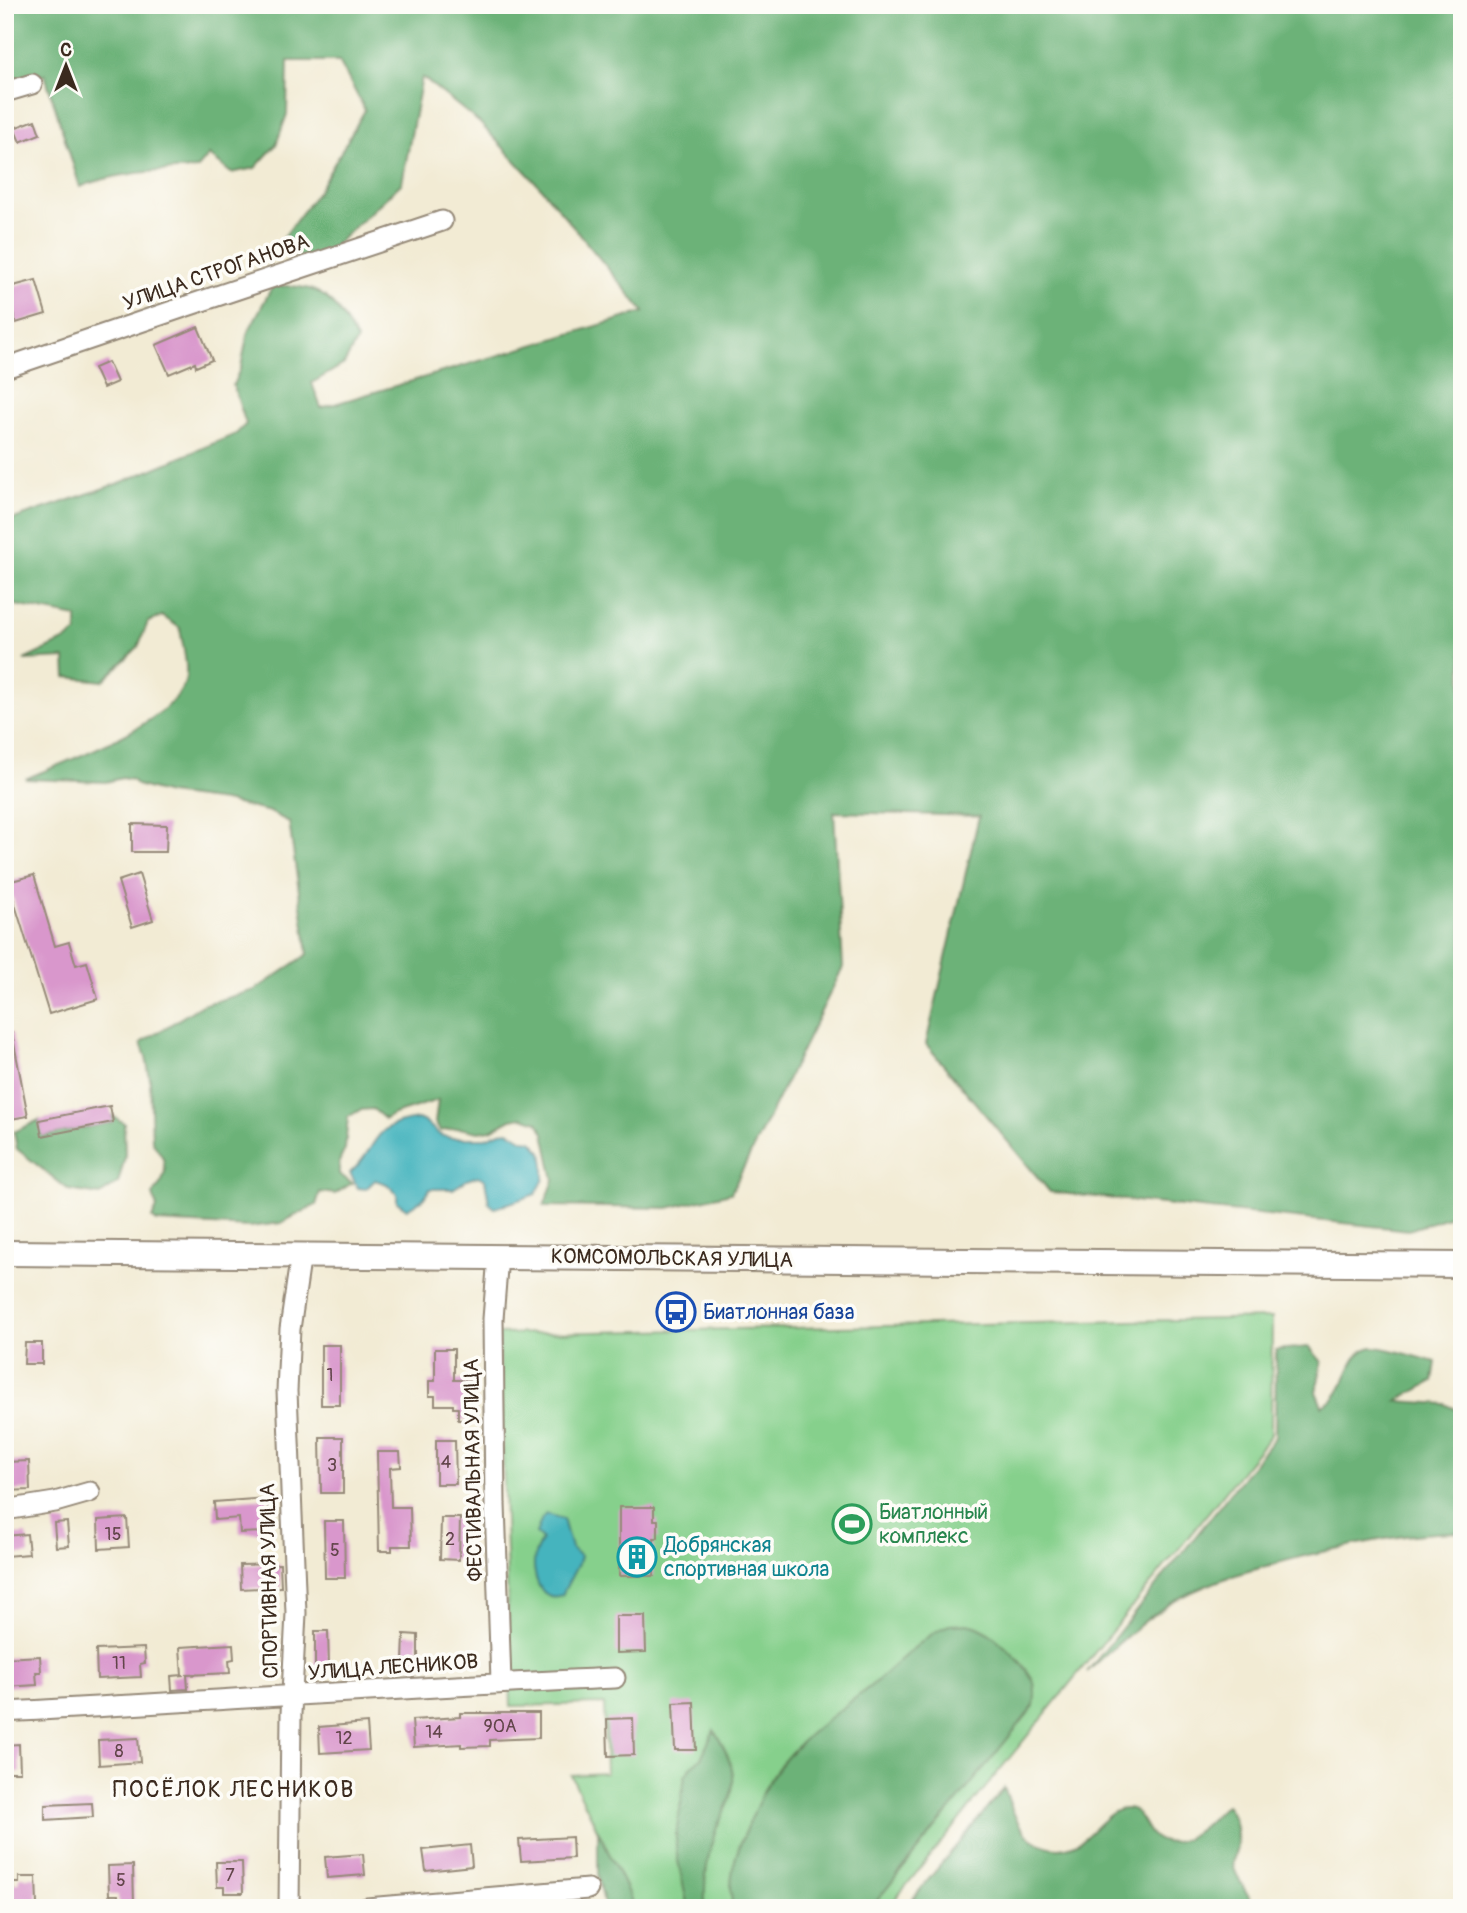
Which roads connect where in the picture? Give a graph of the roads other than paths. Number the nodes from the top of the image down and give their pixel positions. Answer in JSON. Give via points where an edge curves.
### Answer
{"nodes":[{"id":1,"x":32,"y":84,"type":"dead end"},
{"id":2,"x":5,"y":92,"type":"edge"},
{"id":3,"x":442,"y":221,"type":"dead end"},
{"id":4,"x":5,"y":368,"type":"edge"},
{"id":5,"x":5,"y":1253,"type":"edge"},
{"id":6,"x":300,"y":1254,"type":"junction"},
{"id":7,"x":498,"y":1256,"type":"junction"},
{"id":8,"x":1462,"y":1265,"type":"edge"},
{"id":9,"x":90,"y":1492,"type":"dead end"},
{"id":10,"x":5,"y":1510,"type":"edge"},
{"id":11,"x":615,"y":1678,"type":"dead end"},
{"id":12,"x":501,"y":1682,"type":"junction"},
{"id":13,"x":292,"y":1697,"type":"junction"},
{"id":14,"x":5,"y":1713,"type":"edge"},
{"id":15,"x":588,"y":1889,"type":"dead end"},
{"id":16,"x":289,"y":1908,"type":"edge"},
{"id":17,"x":367,"y":1908,"type":"edge"}],
"edges":[{"from":1,"to":2,"type":"street"},
{"from":3,"to":4,"type":"street","name":"УЛИЦА СТРОГАНОВА"},
{"from":5,"to":6,"type":"main road","name":"КОМСОМОЛЬСКАЯ УЛИЦА"},
{"from":6,"to":7,"type":"main road","name":"КОМСОМОЛЬСКАЯ УЛИЦА"},
{"from":6,"to":13,"type":"street","name":"СПОРТИВНАЯ УЛИЦА","via":[[287,1391],[296,1613]]},
{"from":7,"to":8,"type":"main road","name":"КОМСОМОЛЬСКАЯ УЛИЦА"},
{"from":7,"to":12,"type":"street","name":"ФЕСТИВАЛЬНАЯ УЛИЦА","via":[[493,1319]]},
{"from":9,"to":10,"type":"street"},
{"from":11,"to":12,"type":"street","name":"УЛИЦА ЛЕСНИКОВ"},
{"from":12,"to":13,"type":"street","name":"УЛИЦА ЛЕСНИКОВ"},
{"from":13,"to":14,"type":"street","name":"УЛИЦА ЛЕСНИКОВ"},
{"from":13,"to":16,"type":"street","name":"СПОРТИВНАЯ УЛИЦА"},
{"from":15,"to":17,"type":"street"}]}
